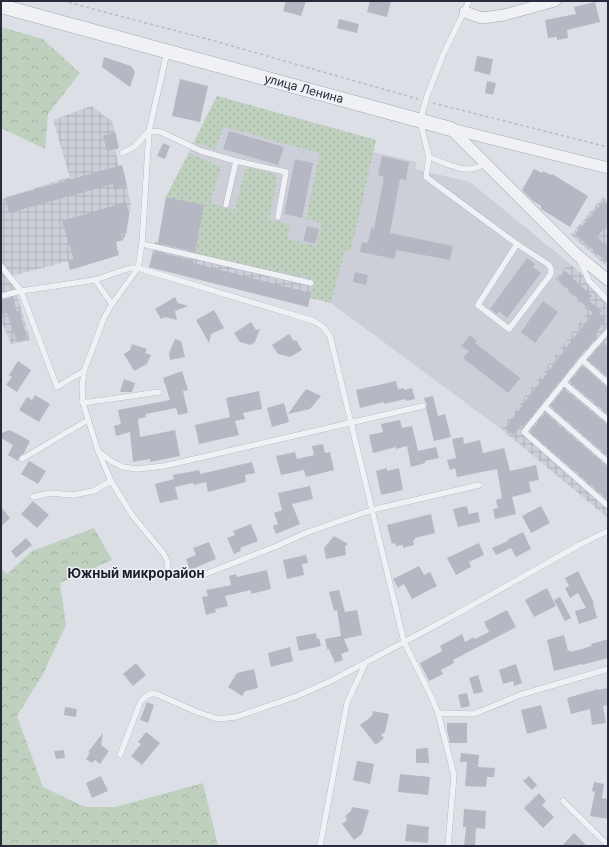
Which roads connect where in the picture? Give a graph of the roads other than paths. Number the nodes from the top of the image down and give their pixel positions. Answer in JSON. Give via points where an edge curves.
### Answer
{"nodes":[{"id":1,"x":469,"y":1,"type":"edge"},
{"id":2,"x":555,"y":1,"type":"edge"},
{"id":3,"x":1,"y":6,"type":"edge"},
{"id":4,"x":465,"y":12,"type":"junction"},
{"id":5,"x":167,"y":52,"type":"junction"},
{"id":6,"x":420,"y":121,"type":"junction"},
{"id":7,"x":451,"y":129,"type":"junction"},
{"id":8,"x":149,"y":131,"type":"junction"},
{"id":9,"x":122,"y":153,"type":"dead end"},
{"id":10,"x":429,"y":157,"type":"junction"},
{"id":11,"x":236,"y":161,"type":"junction"},
{"id":12,"x":485,"y":162,"type":"junction"},
{"id":13,"x":608,"y":168,"type":"edge"},
{"id":14,"x":226,"y":205,"type":"dead end"},
{"id":15,"x":278,"y":217,"type":"dead end"},
{"id":16,"x":142,"y":244,"type":"junction"},
{"id":17,"x":517,"y":244,"type":"junction"},
{"id":18,"x":576,"y":254,"type":"junction"},
{"id":19,"x":1,"y":266,"type":"edge"},
{"id":20,"x":138,"y":268,"type":"junction"},
{"id":21,"x":95,"y":280,"type":"junction"},
{"id":22,"x":608,"y":280,"type":"edge"},
{"id":23,"x":312,"y":283,"type":"dead end"},
{"id":24,"x":21,"y":291,"type":"junction"},
{"id":25,"x":1,"y":296,"type":"edge"},
{"id":26,"x":608,"y":301,"type":"edge"},
{"id":27,"x":112,"y":304,"type":"junction"},
{"id":28,"x":607,"y":333,"type":"edge"},
{"id":29,"x":582,"y":360,"type":"junction"},
{"id":30,"x":84,"y":371,"type":"junction"},
{"id":31,"x":564,"y":383,"type":"junction"},
{"id":32,"x":608,"y":383,"type":"edge"},
{"id":33,"x":159,"y":392,"type":"dead end"},
{"id":34,"x":82,"y":404,"type":"junction"},
{"id":35,"x":423,"y":406,"type":"dead end"},
{"id":36,"x":545,"y":407,"type":"junction"},
{"id":37,"x":88,"y":420,"type":"junction"},
{"id":38,"x":608,"y":420,"type":"edge"},
{"id":39,"x":351,"y":422,"type":"junction"},
{"id":40,"x":98,"y":451,"type":"junction"},
{"id":41,"x":22,"y":459,"type":"dead end"},
{"id":42,"x":608,"y":462,"type":"edge"},
{"id":43,"x":111,"y":481,"type":"junction"},
{"id":44,"x":479,"y":485,"type":"dead end"},
{"id":45,"x":33,"y":497,"type":"dead end"},
{"id":46,"x":608,"y":506,"type":"edge"},
{"id":47,"x":372,"y":510,"type":"junction"},
{"id":48,"x":608,"y":531,"type":"edge"},
{"id":49,"x":167,"y":574,"type":"dead end"},
{"id":50,"x":203,"y":575,"type":"dead end"},
{"id":51,"x":404,"y":642,"type":"junction"},
{"id":52,"x":365,"y":663,"type":"junction"},
{"id":53,"x":608,"y":669,"type":"edge"},
{"id":54,"x":438,"y":713,"type":"junction"},
{"id":55,"x":120,"y":755,"type":"dead end"},
{"id":56,"x":563,"y":801,"type":"dead end"},
{"id":57,"x":608,"y":845,"type":"edge"},
{"id":58,"x":320,"y":846,"type":"edge"},
{"id":59,"x":448,"y":846,"type":"edge"}],
"edges":[{"from":1,"to":4,"type":"lane"},
{"from":2,"to":4,"type":"street","via":[[504,15],[482,18]]},
{"from":3,"to":5,"type":"street","name":"улица Ленина"},
{"from":4,"to":6,"type":"lane","via":[[443,55]]},
{"from":5,"to":6,"type":"street","name":"улица Ленина"},
{"from":5,"to":8,"type":"lane"},
{"from":6,"to":7,"type":"street","name":"улица Ленина"},
{"from":6,"to":10,"type":"lane"},
{"from":7,"to":12,"type":"street"},
{"from":7,"to":13,"type":"street","name":"улица Ленина"},
{"from":8,"to":9,"type":"lane","via":[[134,147]]},
{"from":8,"to":11,"type":"lane","via":[[161,132],[192,147]]},
{"from":8,"to":16,"type":"lane"},
{"from":10,"to":12,"type":"lane","via":[[466,169],[481,166]]},
{"from":10,"to":17,"type":"lane","via":[[426,177]]},
{"from":11,"to":14,"type":"lane"},
{"from":11,"to":15,"type":"lane","via":[[286,172]]},
{"from":12,"to":18,"type":"street"},
{"from":16,"to":20,"type":"lane"},
{"from":16,"to":23,"type":"lane"},
{"from":17,"to":17,"type":"lane","via":[[478,305],[509,329],[551,274],[549,265]]},
{"from":18,"to":22,"type":"street"},
{"from":18,"to":26,"type":"lane","via":[[589,281]]},
{"from":19,"to":24,"type":"lane"},
{"from":20,"to":21,"type":"lane","via":[[130,268]]},
{"from":20,"to":27,"type":"lane"},
{"from":20,"to":39,"type":"lane","via":[[314,321],[323,327],[330,336]]},
{"from":21,"to":24,"type":"lane"},
{"from":21,"to":27,"type":"lane"},
{"from":24,"to":25,"type":"lane"},
{"from":24,"to":30,"type":"lane","via":[[56,387]]},
{"from":27,"to":30,"type":"lane"},
{"from":28,"to":29,"type":"lane"},
{"from":29,"to":31,"type":"lane"},
{"from":29,"to":32,"type":"lane"},
{"from":30,"to":34,"type":"lane"},
{"from":31,"to":36,"type":"lane"},
{"from":31,"to":38,"type":"lane"},
{"from":33,"to":34,"type":"lane"},
{"from":34,"to":37,"type":"lane"},
{"from":35,"to":39,"type":"lane"},
{"from":36,"to":42,"type":"lane"},
{"from":36,"to":46,"type":"lane","via":[[524,432]]},
{"from":37,"to":40,"type":"lane"},
{"from":37,"to":41,"type":"lane"},
{"from":39,"to":40,"type":"lane","via":[[164,466],[137,469],[123,467]]},
{"from":39,"to":47,"type":"lane"},
{"from":40,"to":43,"type":"lane"},
{"from":43,"to":45,"type":"lane","via":[[93,491],[73,495],[50,493]]},
{"from":43,"to":49,"type":"lane","via":[[132,515],[164,554],[168,563]]},
{"from":44,"to":47,"type":"lane"},
{"from":47,"to":50,"type":"lane","via":[[308,532]]},
{"from":47,"to":51,"type":"lane"},
{"from":48,"to":51,"type":"lane"},
{"from":51,"to":52,"type":"lane"},
{"from":51,"to":54,"type":"lane"},
{"from":52,"to":55,"type":"lane","via":[[297,696],[236,717],[218,719],[156,694],[145,696]]},
{"from":52,"to":58,"type":"lane","via":[[347,703]]},
{"from":53,"to":54,"type":"lane","via":[[520,695],[474,714]]},
{"from":54,"to":59,"type":"lane","via":[[454,775]]},
{"from":56,"to":57,"type":"lane"}]}
